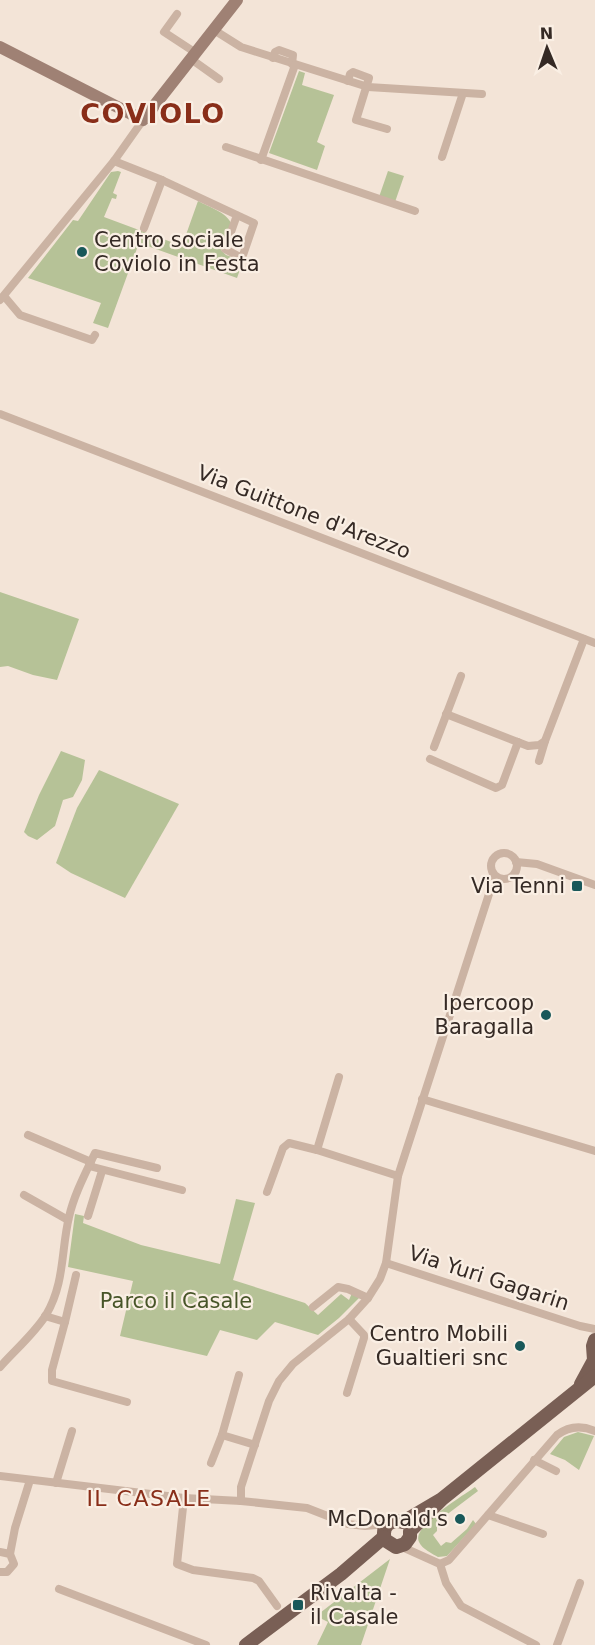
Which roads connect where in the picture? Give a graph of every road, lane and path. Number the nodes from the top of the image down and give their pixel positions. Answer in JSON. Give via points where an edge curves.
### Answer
{"nodes":[{"id":1,"x":237,"y":0,"type":"edge"},
{"id":2,"x":177,"y":14,"type":"dead end"},
{"id":3,"x":214,"y":30,"type":"junction"},
{"id":4,"x":0,"y":47,"type":"edge"},
{"id":5,"x":193,"y":56,"type":"junction"},
{"id":6,"x":294,"y":64,"type":"junction"},
{"id":7,"x":219,"y":79,"type":"dead end"},
{"id":8,"x":368,"y":87,"type":"junction"},
{"id":9,"x":463,"y":93,"type":"junction"},
{"id":10,"x":482,"y":94,"type":"dead end"},
{"id":11,"x":143,"y":120,"type":"junction"},
{"id":12,"x":387,"y":129,"type":"dead end"},
{"id":13,"x":226,"y":147,"type":"dead end"},
{"id":14,"x":442,"y":157,"type":"dead end"},
{"id":15,"x":261,"y":160,"type":"junction"},
{"id":16,"x":114,"y":161,"type":"junction"},
{"id":17,"x":162,"y":180,"type":"junction"},
{"id":18,"x":416,"y":211,"type":"dead end"},
{"id":19,"x":237,"y":215,"type":"junction"},
{"id":20,"x":144,"y":228,"type":"dead end"},
{"id":21,"x":2,"y":298,"type":"edge"},
{"id":22,"x":94,"y":335,"type":"dead end"},
{"id":23,"x":0,"y":414,"type":"edge"},
{"id":24,"x":584,"y":639,"type":"junction"},
{"id":25,"x":595,"y":643,"type":"edge"},
{"id":26,"x":461,"y":676,"type":"dead end"},
{"id":27,"x":446,"y":714,"type":"junction"},
{"id":28,"x":545,"y":741,"type":"junction"},
{"id":29,"x":518,"y":742,"type":"junction"},
{"id":30,"x":434,"y":747,"type":"dead end"},
{"id":31,"x":430,"y":759,"type":"dead end"},
{"id":32,"x":538,"y":761,"type":"dead end"},
{"id":33,"x":516,"y":866,"type":"junction"},
{"id":34,"x":493,"y":874,"type":"junction"},
{"id":35,"x":502,"y":879,"type":"junction"},
{"id":36,"x":595,"y":885,"type":"edge"},
{"id":37,"x":489,"y":894,"type":"junction"},
{"id":38,"x":339,"y":1077,"type":"dead end"},
{"id":39,"x":422,"y":1099,"type":"junction"},
{"id":40,"x":28,"y":1135,"type":"dead end"},
{"id":41,"x":317,"y":1150,"type":"junction"},
{"id":42,"x":595,"y":1151,"type":"edge"},
{"id":43,"x":90,"y":1164,"type":"junction"},
{"id":44,"x":157,"y":1168,"type":"dead end"},
{"id":45,"x":102,"y":1171,"type":"junction"},
{"id":46,"x":398,"y":1176,"type":"junction"},
{"id":47,"x":182,"y":1190,"type":"dead end"},
{"id":48,"x":267,"y":1192,"type":"dead end"},
{"id":49,"x":24,"y":1195,"type":"dead end"},
{"id":50,"x":88,"y":1216,"type":"dead end"},
{"id":51,"x":68,"y":1220,"type":"junction"},
{"id":52,"x":386,"y":1263,"type":"junction"},
{"id":53,"x":76,"y":1275,"type":"dead end"},
{"id":54,"x":368,"y":1298,"type":"junction"},
{"id":55,"x":314,"y":1307,"type":"dead end"},
{"id":56,"x":45,"y":1316,"type":"junction"},
{"id":57,"x":349,"y":1319,"type":"junction"},
{"id":58,"x":65,"y":1322,"type":"junction"},
{"id":59,"x":580,"y":1326,"type":"junction"},
{"id":60,"x":595,"y":1343,"type":"edge"},
{"id":61,"x":0,"y":1367,"type":"edge"},
{"id":62,"x":239,"y":1376,"type":"dead end"},
{"id":63,"x":595,"y":1376,"type":"edge"},
{"id":64,"x":579,"y":1388,"type":"junction"},
{"id":65,"x":347,"y":1394,"type":"dead end"},
{"id":66,"x":127,"y":1402,"type":"dead end"},
{"id":67,"x":72,"y":1431,"type":"dead end"},
{"id":68,"x":595,"y":1431,"type":"edge"},
{"id":69,"x":222,"y":1435,"type":"junction"},
{"id":70,"x":255,"y":1445,"type":"junction"},
{"id":71,"x":534,"y":1460,"type":"junction"},
{"id":72,"x":211,"y":1463,"type":"dead end"},
{"id":73,"x":556,"y":1471,"type":"dead end"},
{"id":74,"x":0,"y":1476,"type":"edge"},
{"id":75,"x":30,"y":1480,"type":"junction"},
{"id":76,"x":56,"y":1483,"type":"junction"},
{"id":77,"x":184,"y":1498,"type":"junction"},
{"id":78,"x":241,"y":1501,"type":"junction"},
{"id":79,"x":488,"y":1515,"type":"junction"},
{"id":80,"x":396,"y":1534,"type":"junction"},
{"id":81,"x":543,"y":1534,"type":"dead end"},
{"id":82,"x":0,"y":1552,"type":"edge"},
{"id":83,"x":10,"y":1554,"type":"junction"},
{"id":84,"x":419,"y":1554,"type":"junction"},
{"id":85,"x":440,"y":1564,"type":"junction"},
{"id":86,"x":0,"y":1572,"type":"edge"},
{"id":87,"x":580,"y":1583,"type":"dead end"},
{"id":88,"x":59,"y":1589,"type":"dead end"},
{"id":89,"x":277,"y":1606,"type":"dead end"},
{"id":90,"x":206,"y":1645,"type":"edge"},
{"id":91,"x":246,"y":1645,"type":"edge"},
{"id":92,"x":536,"y":1645,"type":"edge"},
{"id":93,"x":557,"y":1645,"type":"edge"}],
"edges":[{"from":1,"to":3,"type":"street"},
{"from":2,"to":5,"type":"street","via":[[164,32]]},
{"from":3,"to":5,"type":"street"},
{"from":3,"to":6,"type":"street","via":[[241,47]]},
{"from":4,"to":11,"type":"street"},
{"from":5,"to":7,"type":"street"},
{"from":5,"to":11,"type":"street"},
{"from":6,"to":8,"type":"street"},
{"from":6,"to":15,"type":"street"},
{"from":8,"to":9,"type":"street"},
{"from":8,"to":12,"type":"street","via":[[356,120]]},
{"from":9,"to":10,"type":"street"},
{"from":9,"to":14,"type":"street"},
{"from":11,"to":16,"type":"street"},
{"from":13,"to":15,"type":"street"},
{"from":15,"to":18,"type":"street"},
{"from":16,"to":17,"type":"street"},
{"from":16,"to":21,"type":"street"},
{"from":17,"to":19,"type":"street"},
{"from":17,"to":20,"type":"street"},
{"from":19,"to":19,"type":"street","via":[[254,223],[242,258],[225,249]]},
{"from":21,"to":22,"type":"street","via":[[21,315],[92,340]]},
{"from":23,"to":24,"type":"street","name":"Via Guittone d'Arezzo"},
{"from":24,"to":25,"type":"street","name":"Via Guittone d'Arezzo"},
{"from":24,"to":28,"type":"street"},
{"from":26,"to":27,"type":"street"},
{"from":27,"to":29,"type":"street"},
{"from":27,"to":30,"type":"street"},
{"from":28,"to":29,"type":"street","via":[[528,746]]},
{"from":28,"to":32,"type":"street"},
{"from":29,"to":31,"type":"street","via":[[502,785],[496,788]]},
{"from":33,"to":34,"type":"street","via":[[506,854],[498,855],[492,861]]},
{"from":33,"to":35,"type":"street","via":[[510,878]]},
{"from":33,"to":36,"type":"street","via":[[537,864]]},
{"from":34,"to":35,"type":"street"},
{"from":34,"to":37,"type":"street"},
{"from":35,"to":37,"type":"street"},
{"from":37,"to":39,"type":"street"},
{"from":38,"to":41,"type":"street"},
{"from":39,"to":42,"type":"street"},
{"from":39,"to":46,"type":"street"},
{"from":40,"to":43,"type":"street"},
{"from":41,"to":46,"type":"street"},
{"from":41,"to":48,"type":"street","via":[[286,1145]]},
{"from":43,"to":44,"type":"street","via":[[95,1153]]},
{"from":43,"to":45,"type":"street"},
{"from":43,"to":51,"type":"street"},
{"from":45,"to":47,"type":"street"},
{"from":45,"to":50,"type":"street"},
{"from":46,"to":52,"type":"street"},
{"from":49,"to":51,"type":"street"},
{"from":51,"to":56,"type":"street","via":[[61,1272]]},
{"from":52,"to":54,"type":"street"},
{"from":52,"to":59,"type":"street","name":"Via Yuri Gagarin"},
{"from":53,"to":58,"type":"street"},
{"from":54,"to":55,"type":"street","via":[[338,1287]]},
{"from":54,"to":57,"type":"street"},
{"from":56,"to":58,"type":"street"},
{"from":56,"to":61,"type":"street"},
{"from":57,"to":65,"type":"street","via":[[364,1338]]},
{"from":57,"to":70,"type":"street","via":[[293,1364],[279,1381],[268,1401]]},
{"from":58,"to":66,"type":"street","via":[[52,1381]]},
{"from":59,"to":60,"type":"street","name":"Via Yuri Gagarin"},
{"from":59,"to":60,"type":"street","name":"Via Yuri Gagarin"},
{"from":60,"to":64,"type":"main road","via":[[591,1368]]},
{"from":62,"to":69,"type":"street"},
{"from":63,"to":64,"type":"main road"},
{"from":64,"to":80,"type":"main road"},
{"from":67,"to":76,"type":"street"},
{"from":68,"to":71,"type":"street","via":[[575,1427],[563,1430]]},
{"from":69,"to":70,"type":"street"},
{"from":69,"to":72,"type":"street"},
{"from":70,"to":78,"type":"street"},
{"from":71,"to":73,"type":"street"},
{"from":71,"to":79,"type":"street"},
{"from":74,"to":75,"type":"street"},
{"from":75,"to":76,"type":"street"},
{"from":75,"to":83,"type":"street"},
{"from":76,"to":77,"type":"street"},
{"from":77,"to":78,"type":"street"},
{"from":77,"to":89,"type":"street","via":[[177,1564],[193,1570],[253,1578]]},
{"from":78,"to":80,"type":"street","via":[[307,1509],[348,1524]]},
{"from":79,"to":81,"type":"street"},
{"from":79,"to":85,"type":"street","via":[[449,1560]]},
{"from":80,"to":84,"type":"street"},
{"from":80,"to":84,"type":"street"},
{"from":80,"to":91,"type":"main road"},
{"from":82,"to":83,"type":"street"},
{"from":83,"to":86,"type":"street","via":[[13,1567]]},
{"from":84,"to":85,"type":"street"},
{"from":85,"to":92,"type":"street","via":[[452,1595],[461,1606]]},
{"from":87,"to":93,"type":"street"},
{"from":88,"to":90,"type":"street"}]}
